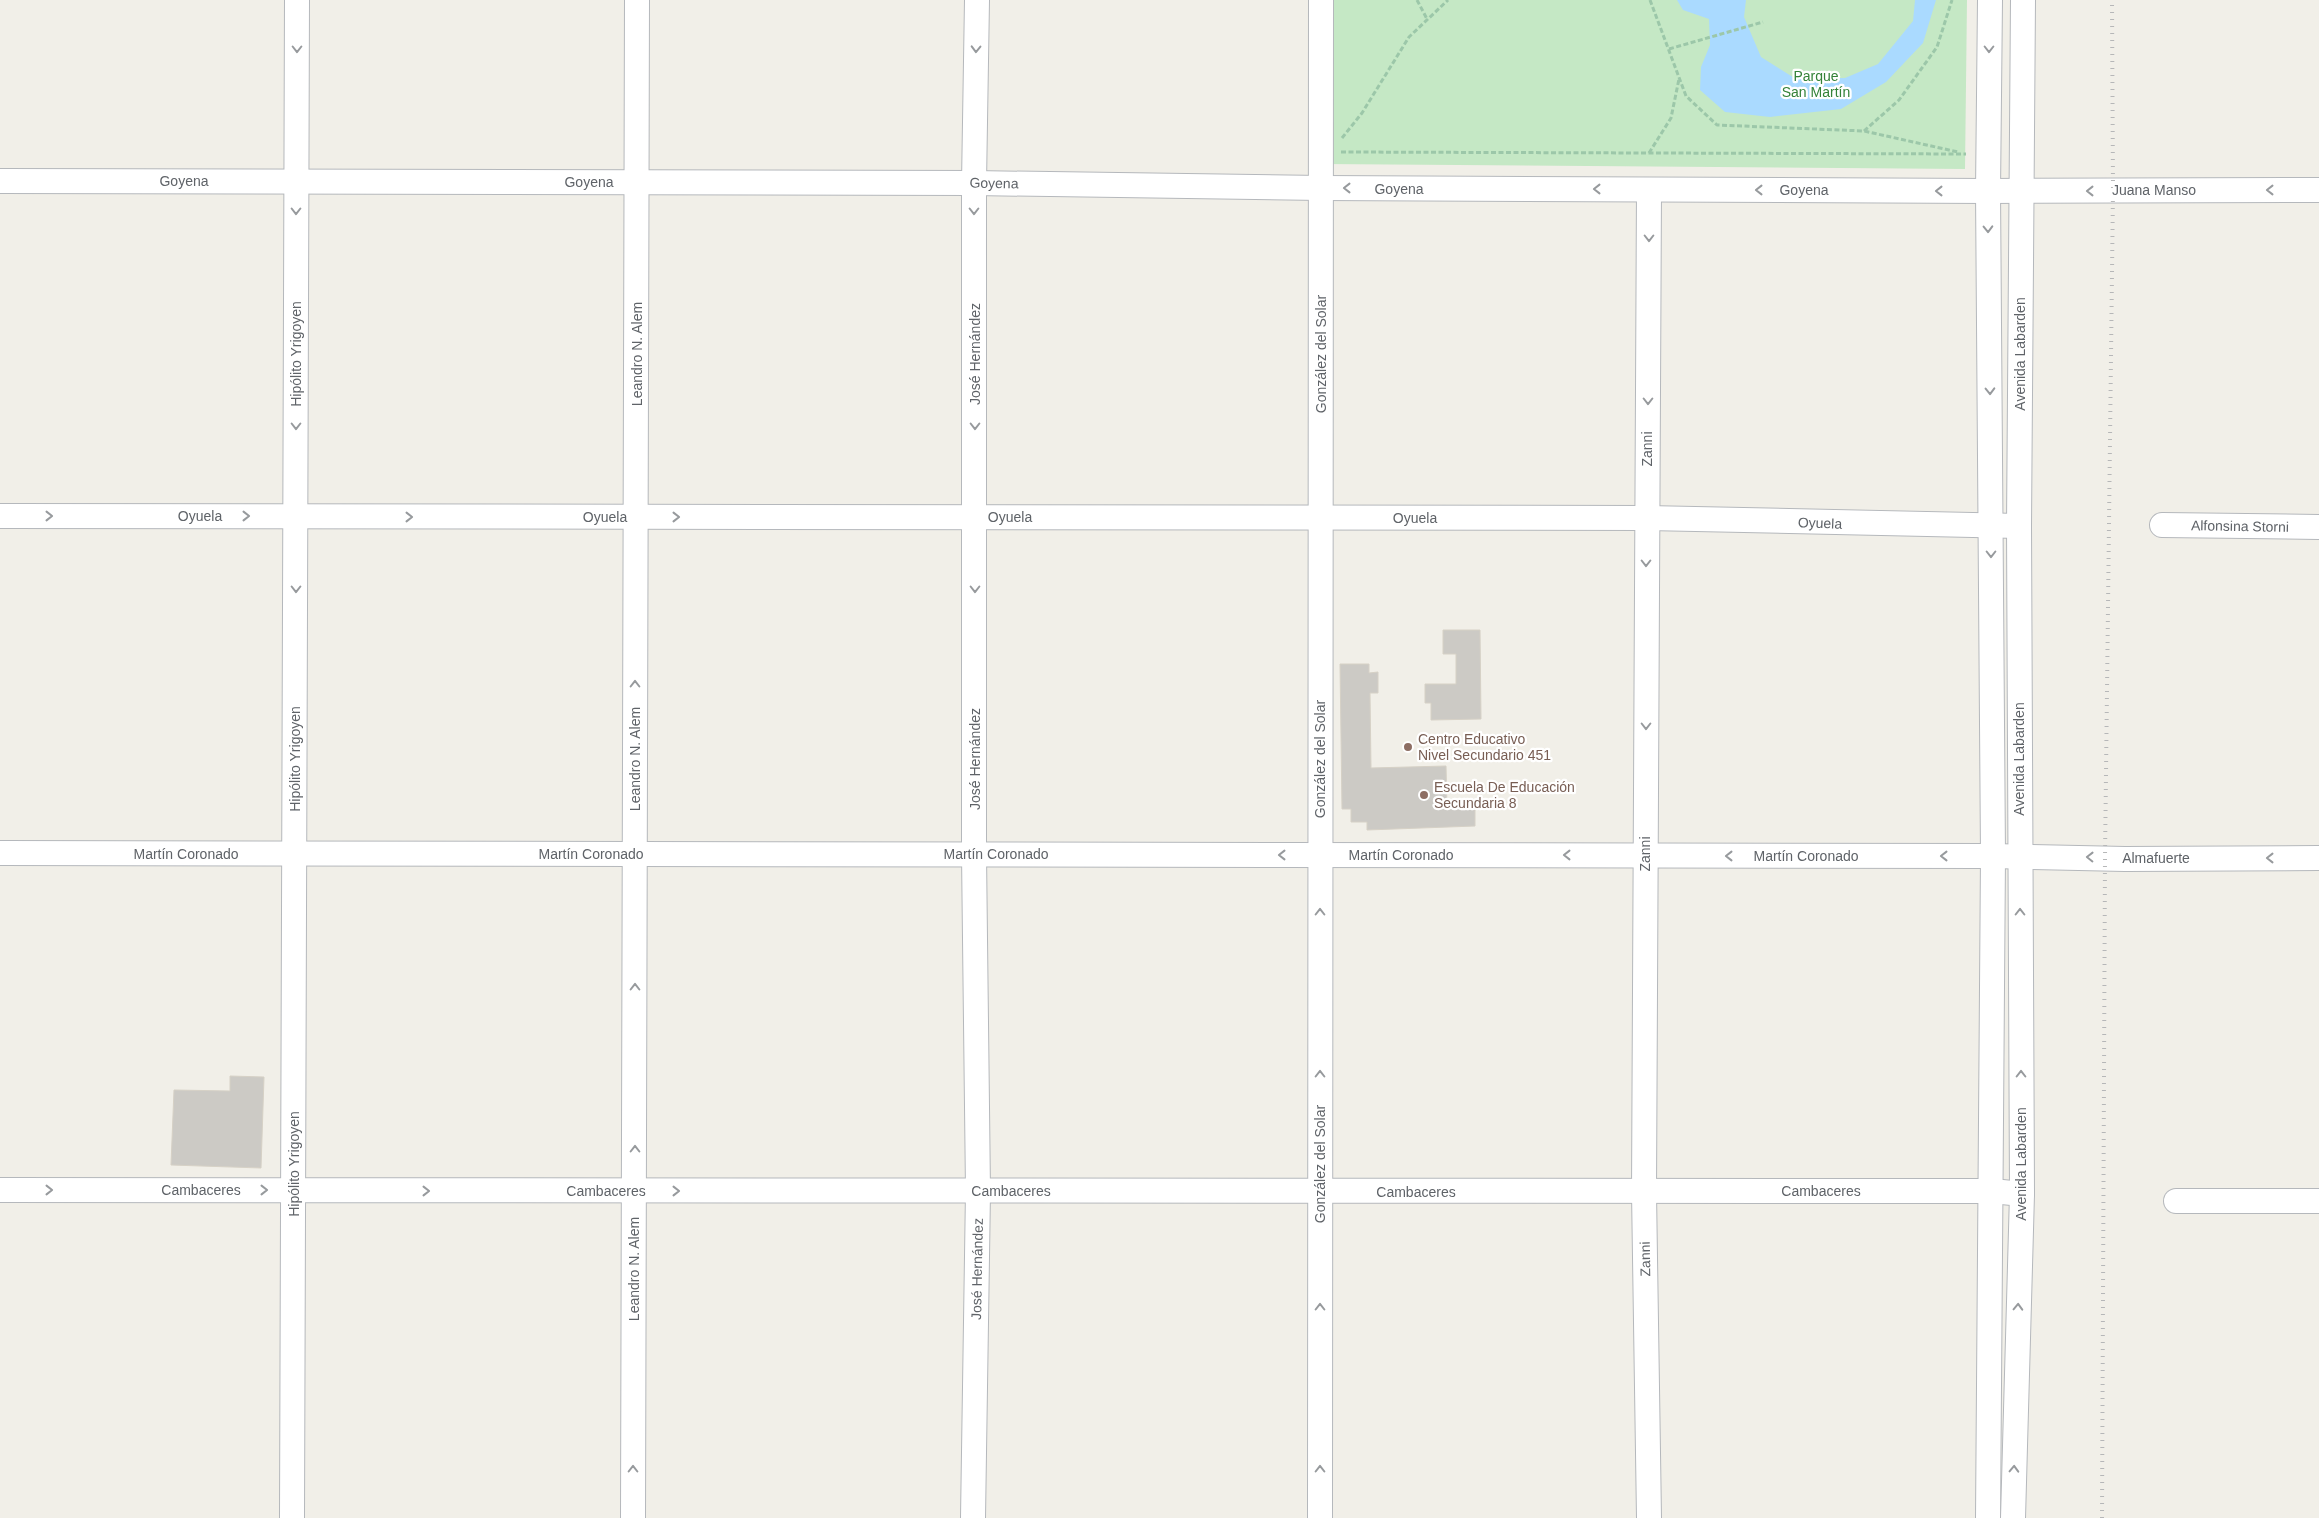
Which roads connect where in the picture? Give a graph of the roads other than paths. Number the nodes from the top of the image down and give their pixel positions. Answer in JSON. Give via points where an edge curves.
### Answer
{"nodes":[{"id":1,"x":297,"y":0,"type":"edge"},
{"id":2,"x":637,"y":0,"type":"edge"},
{"id":3,"x":977,"y":0,"type":"edge"},
{"id":4,"x":1321,"y":0,"type":"edge"},
{"id":5,"x":1990,"y":0,"type":"edge"},
{"id":6,"x":2023,"y":0,"type":"edge"},
{"id":7,"x":0,"y":181,"type":"edge"},
{"id":8,"x":296,"y":181,"type":"junction"},
{"id":9,"x":638,"y":182,"type":"junction"},
{"id":10,"x":974,"y":183,"type":"junction"},
{"id":11,"x":1321,"y":188,"type":"junction"},
{"id":12,"x":1649,"y":190,"type":"junction"},
{"id":13,"x":2319,"y":190,"type":"edge"},
{"id":14,"x":1988,"y":191,"type":"junction"},
{"id":15,"x":2022,"y":191,"type":"junction"},
{"id":16,"x":0,"y":516,"type":"edge"},
{"id":17,"x":296,"y":516,"type":"junction"},
{"id":18,"x":636,"y":517,"type":"junction"},
{"id":19,"x":976,"y":517,"type":"junction"},
{"id":20,"x":1321,"y":518,"type":"junction"},
{"id":21,"x":1647,"y":518,"type":"junction"},
{"id":22,"x":2162,"y":525,"type":"dead end"},
{"id":23,"x":2019,"y":526,"type":"junction"},
{"id":24,"x":1991,"y":527,"type":"junction"},
{"id":25,"x":2319,"y":527,"type":"edge"},
{"id":26,"x":0,"y":853,"type":"edge"},
{"id":27,"x":295,"y":854,"type":"junction"},
{"id":28,"x":635,"y":854,"type":"junction"},
{"id":29,"x":974,"y":854,"type":"junction"},
{"id":30,"x":1320,"y":855,"type":"junction"},
{"id":31,"x":1645,"y":856,"type":"junction"},
{"id":32,"x":1993,"y":856,"type":"junction"},
{"id":33,"x":2020,"y":856,"type":"junction"},
{"id":34,"x":2319,"y":858,"type":"edge"},
{"id":35,"x":0,"y":1190,"type":"edge"},
{"id":36,"x":294,"y":1190,"type":"junction"},
{"id":37,"x":634,"y":1191,"type":"junction"},
{"id":38,"x":978,"y":1191,"type":"junction"},
{"id":39,"x":1320,"y":1191,"type":"junction"},
{"id":40,"x":1992,"y":1191,"type":"junction"},
{"id":41,"x":1644,"y":1192,"type":"junction"},
{"id":42,"x":2022,"y":1194,"type":"junction"},
{"id":43,"x":2176,"y":1201,"type":"dead end"},
{"id":44,"x":2319,"y":1201,"type":"edge"},
{"id":45,"x":292,"y":1518,"type":"edge"},
{"id":46,"x":633,"y":1518,"type":"edge"},
{"id":47,"x":973,"y":1518,"type":"edge"},
{"id":48,"x":1320,"y":1518,"type":"edge"},
{"id":49,"x":1650,"y":1518,"type":"edge"},
{"id":50,"x":1988,"y":1518,"type":"edge"},
{"id":51,"x":2013,"y":1518,"type":"edge"}],
"edges":[{"from":1,"to":8,"type":"street","name":"Hipólito Yrigoyen","one_way":true},
{"from":2,"to":9,"type":"street","name":"Leandro N. Alem"},
{"from":3,"to":10,"type":"street","name":"José Hernández","one_way":true},
{"from":4,"to":11,"type":"street","name":"González del Solar"},
{"from":5,"to":14,"type":"street","name":"Avenida Labarden","one_way":true},
{"from":6,"to":15,"type":"street","name":"Avenida Labarden"},
{"from":7,"to":8,"type":"street","name":"Goyena"},
{"from":8,"to":9,"type":"street","name":"Goyena"},
{"from":8,"to":17,"type":"street","name":"Hipólito Yrigoyen","one_way":true},
{"from":9,"to":10,"type":"street","name":"Goyena"},
{"from":9,"to":18,"type":"street","name":"Leandro N. Alem"},
{"from":10,"to":11,"type":"street","name":"Goyena"},
{"from":10,"to":19,"type":"street","name":"José Hernández","one_way":true},
{"from":12,"to":11,"type":"street","name":"Goyena","one_way":true},
{"from":11,"to":20,"type":"street","name":"González del Solar"},
{"from":14,"to":12,"type":"street","name":"Goyena","one_way":true},
{"from":12,"to":21,"type":"street","name":"Zanni","one_way":true},
{"from":13,"to":15,"type":"street","name":"Juana Manso","one_way":true},
{"from":14,"to":15,"type":"street","name":"Juana Manso"},
{"from":14,"to":24,"type":"street","name":"Avenida Labarden","one_way":true},
{"from":15,"to":23,"type":"street","name":"Avenida Labarden"},
{"from":16,"to":17,"type":"street","name":"Oyuela","one_way":true},
{"from":17,"to":18,"type":"street","name":"Oyuela","one_way":true},
{"from":17,"to":27,"type":"street","name":"Hipólito Yrigoyen","one_way":true},
{"from":18,"to":19,"type":"street","name":"Oyuela","one_way":true},
{"from":28,"to":18,"type":"street","name":"Leandro N. Alem","one_way":true},
{"from":19,"to":20,"type":"street","name":"Oyuela"},
{"from":19,"to":29,"type":"street","name":"José Hernández","one_way":true},
{"from":20,"to":21,"type":"street","name":"Oyuela"},
{"from":20,"to":30,"type":"street","name":"González del Solar"},
{"from":21,"to":24,"type":"street","name":"Oyuela"},
{"from":21,"to":31,"type":"street","name":"Zanni","one_way":true},
{"from":22,"to":25,"type":"street","name":"Alfonsina Storni"},
{"from":23,"to":24,"type":"street","name":"Oyuela"},
{"from":23,"to":33,"type":"street","name":"Avenida Labarden"},
{"from":24,"to":32,"type":"street","name":"Avenida Labarden","one_way":true},
{"from":26,"to":27,"type":"street","name":"Martín Coronado"},
{"from":27,"to":28,"type":"street","name":"Martín Coronado"},
{"from":27,"to":36,"type":"street","name":"Hipólito Yrigoyen"},
{"from":28,"to":29,"type":"street","name":"Martín Coronado"},
{"from":37,"to":28,"type":"street","name":"Leandro N. Alem","one_way":true},
{"from":30,"to":29,"type":"street","name":"Martín Coronado","one_way":true},
{"from":29,"to":38,"type":"street","name":"José Hernández"},
{"from":31,"to":30,"type":"street","name":"Martín Coronado","one_way":true},
{"from":39,"to":30,"type":"street","name":"González del Solar","one_way":true},
{"from":32,"to":31,"type":"street","name":"Martín Coronado","one_way":true},
{"from":31,"to":41,"type":"street","name":"Zanni"},
{"from":32,"to":33,"type":"street","name":"Almafuerte"},
{"from":32,"to":40,"type":"street","name":"Avenida Labarden"},
{"from":34,"to":33,"type":"street","name":"Almafuerte","one_way":true},
{"from":42,"to":33,"type":"street","name":"Avenida Labarden","one_way":true},
{"from":35,"to":36,"type":"street","name":"Cambaceres","one_way":true},
{"from":36,"to":37,"type":"street","name":"Cambaceres","one_way":true},
{"from":36,"to":45,"type":"street","name":"Hipólito Yrigoyen"},
{"from":37,"to":38,"type":"street","name":"Cambaceres","one_way":true},
{"from":46,"to":37,"type":"street","name":"Leandro N. Alem","one_way":true},
{"from":38,"to":39,"type":"street","name":"Cambaceres"},
{"from":38,"to":47,"type":"street","name":"José Hernández"},
{"from":39,"to":41,"type":"street","name":"Cambaceres"},
{"from":48,"to":39,"type":"street","name":"González del Solar","one_way":true},
{"from":40,"to":41,"type":"street","name":"Cambaceres"},
{"from":40,"to":42,"type":"street","name":"Cambaceres"},
{"from":40,"to":50,"type":"street","name":"Avenida Labarden"},
{"from":41,"to":49,"type":"street","name":"Zanni"},
{"from":51,"to":42,"type":"street","name":"Avenida Labarden","one_way":true},
{"from":43,"to":44,"type":"street"}]}
